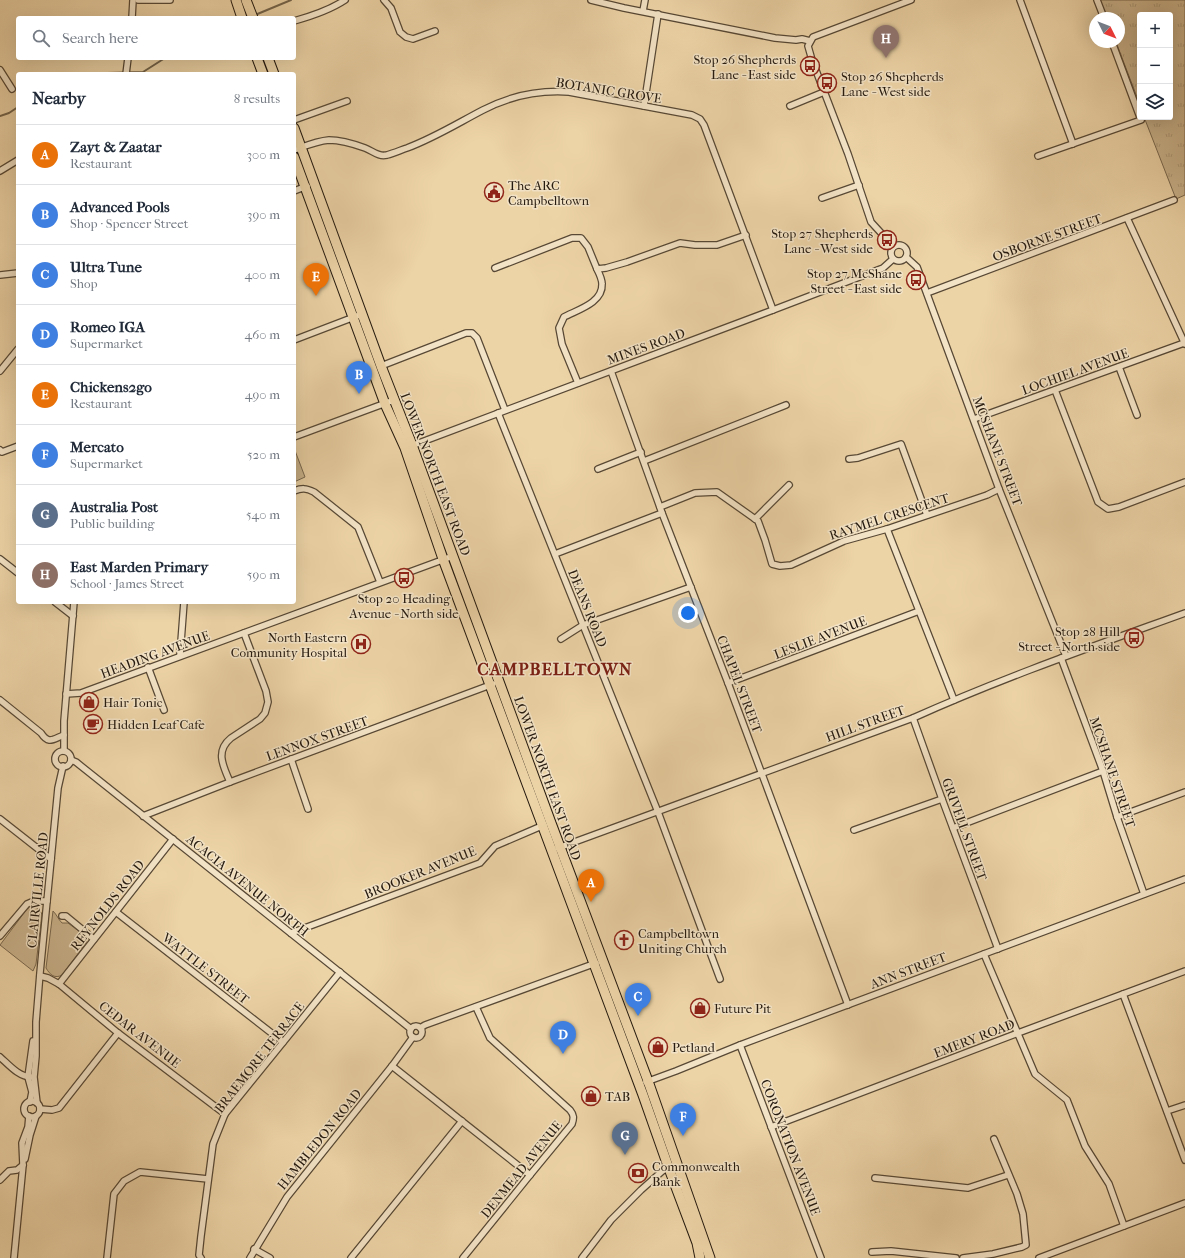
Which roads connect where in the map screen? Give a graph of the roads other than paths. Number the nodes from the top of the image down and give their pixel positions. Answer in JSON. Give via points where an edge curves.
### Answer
{"nodes":[{"id":1,"x":134,"y":0,"type":"edge"},
{"id":2,"x":138,"y":0,"type":"edge"},
{"id":3,"x":170,"y":0,"type":"edge"},
{"id":4,"x":236,"y":0,"type":"edge"},
{"id":5,"x":246,"y":0,"type":"edge"},
{"id":6,"x":345,"y":0,"type":"edge"},
{"id":7,"x":384,"y":0,"type":"edge"},
{"id":8,"x":591,"y":0,"type":"edge"},
{"id":9,"x":645,"y":0,"type":"edge"},
{"id":10,"x":911,"y":0,"type":"edge"},
{"id":11,"x":1020,"y":0,"type":"edge"},
{"id":12,"x":1097,"y":0,"type":"edge"},
{"id":13,"x":644,"y":11,"type":"junction"},
{"id":14,"x":1102,"y":12,"type":"edge"},
{"id":15,"x":658,"y":14,"type":"junction"},
{"id":16,"x":252,"y":15,"type":"edge"},
{"id":17,"x":132,"y":16,"type":"edge"},
{"id":18,"x":242,"y":16,"type":"edge"},
{"id":19,"x":296,"y":20,"type":"edge"},
{"id":20,"x":436,"y":31,"type":"dead end"},
{"id":21,"x":810,"y":42,"type":"junction"},
{"id":22,"x":1114,"y":48,"type":"edge"},
{"id":23,"x":128,"y":60,"type":"edge"},
{"id":24,"x":258,"y":60,"type":"edge"},
{"id":25,"x":269,"y":60,"type":"edge"},
{"id":26,"x":0,"y":70,"type":"edge"},
{"id":27,"x":126,"y":71,"type":"edge"},
{"id":28,"x":262,"y":72,"type":"edge"},
{"id":29,"x":273,"y":72,"type":"edge"},
{"id":30,"x":12,"y":90,"type":"dead end"},
{"id":31,"x":824,"y":92,"type":"junction"},
{"id":32,"x":347,"y":101,"type":"dead end"},
{"id":33,"x":644,"y":106,"type":"junction"},
{"id":34,"x":790,"y":106,"type":"dead end"},
{"id":35,"x":296,"y":119,"type":"edge"},
{"id":36,"x":296,"y":138,"type":"edge"},
{"id":37,"x":1073,"y":144,"type":"junction"},
{"id":38,"x":298,"y":149,"type":"edge"},
{"id":39,"x":1038,"y":156,"type":"dead end"},
{"id":40,"x":16,"y":161,"type":"edge"},
{"id":41,"x":296,"y":162,"type":"edge"},
{"id":42,"x":0,"y":171,"type":"edge"},
{"id":43,"x":315,"y":183,"type":"junction"},
{"id":44,"x":859,"y":185,"type":"junction"},
{"id":45,"x":305,"y":187,"type":"junction"},
{"id":46,"x":296,"y":190,"type":"edge"},
{"id":47,"x":822,"y":198,"type":"dead end"},
{"id":48,"x":1174,"y":200,"type":"dead end"},
{"id":49,"x":1127,"y":218,"type":"junction"},
{"id":50,"x":746,"y":235,"type":"junction"},
{"id":51,"x":893,"y":246,"type":"junction"},
{"id":52,"x":906,"y":257,"type":"junction"},
{"id":53,"x":893,"y":258,"type":"junction"},
{"id":54,"x":495,"y":268,"type":"dead end"},
{"id":55,"x":597,"y":269,"type":"junction"},
{"id":56,"x":16,"y":273,"type":"edge"},
{"id":57,"x":0,"y":275,"type":"edge"},
{"id":58,"x":927,"y":293,"type":"junction"},
{"id":59,"x":774,"y":310,"type":"junction"},
{"id":60,"x":362,"y":314,"type":"junction"},
{"id":61,"x":353,"y":318,"type":"junction"},
{"id":62,"x":296,"y":339,"type":"edge"},
{"id":63,"x":1185,"y":344,"type":"edge"},
{"id":64,"x":16,"y":351,"type":"edge"},
{"id":65,"x":381,"y":366,"type":"junction"},
{"id":66,"x":1119,"y":367,"type":"junction"},
{"id":67,"x":0,"y":371,"type":"edge"},
{"id":68,"x":611,"y":371,"type":"junction"},
{"id":69,"x":578,"y":383,"type":"junction"},
{"id":70,"x":1055,"y":390,"type":"junction"},
{"id":71,"x":394,"y":400,"type":"junction"},
{"id":72,"x":385,"y":404,"type":"junction"},
{"id":73,"x":786,"y":405,"type":"dead end"},
{"id":74,"x":505,"y":410,"type":"junction"},
{"id":75,"x":498,"y":413,"type":"junction"},
{"id":76,"x":1137,"y":415,"type":"dead end"},
{"id":77,"x":974,"y":419,"type":"junction"},
{"id":78,"x":296,"y":436,"type":"edge"},
{"id":79,"x":16,"y":447,"type":"edge"},
{"id":80,"x":408,"y":447,"type":"junction"},
{"id":81,"x":0,"y":450,"type":"edge"},
{"id":82,"x":641,"y":452,"type":"junction"},
{"id":83,"x":849,"y":460,"type":"dead end"},
{"id":84,"x":644,"y":461,"type":"junction"},
{"id":85,"x":598,"y":469,"type":"dead end"},
{"id":86,"x":1185,"y":482,"type":"edge"},
{"id":87,"x":789,"y":485,"type":"dead end"},
{"id":88,"x":1000,"y":489,"type":"junction"},
{"id":89,"x":296,"y":490,"type":"edge"},
{"id":90,"x":661,"y":510,"type":"junction"},
{"id":91,"x":927,"y":516,"type":"junction"},
{"id":92,"x":755,"y":519,"type":"junction"},
{"id":93,"x":887,"y":529,"type":"junction"},
{"id":94,"x":555,"y":554,"type":"junction"},
{"id":95,"x":453,"y":556,"type":"junction"},
{"id":96,"x":0,"y":559,"type":"edge"},
{"id":97,"x":443,"y":559,"type":"junction"},
{"id":98,"x":16,"y":571,"type":"edge"},
{"id":99,"x":380,"y":582,"type":"junction"},
{"id":100,"x":691,"y":587,"type":"junction"},
{"id":101,"x":58,"y":604,"type":"edge"},
{"id":102,"x":74,"y":604,"type":"edge"},
{"id":103,"x":184,"y":604,"type":"edge"},
{"id":104,"x":919,"y":611,"type":"junction"},
{"id":105,"x":1185,"y":613,"type":"edge"},
{"id":106,"x":73,"y":616,"type":"junction"},
{"id":107,"x":583,"y":625,"type":"junction"},
{"id":108,"x":244,"y":633,"type":"junction"},
{"id":109,"x":561,"y":639,"type":"dead end"},
{"id":110,"x":180,"y":656,"type":"junction"},
{"id":111,"x":1066,"y":656,"type":"junction"},
{"id":112,"x":1060,"y":658,"type":"junction"},
{"id":113,"x":148,"y":667,"type":"junction"},
{"id":114,"x":499,"y":682,"type":"junction"},
{"id":115,"x":728,"y":683,"type":"junction"},
{"id":116,"x":490,"y":685,"type":"junction"},
{"id":117,"x":66,"y":694,"type":"junction"},
{"id":118,"x":0,"y":700,"type":"edge"},
{"id":119,"x":954,"y":700,"type":"junction"},
{"id":120,"x":164,"y":710,"type":"dead end"},
{"id":121,"x":913,"y":718,"type":"junction"},
{"id":122,"x":64,"y":735,"type":"junction"},
{"id":123,"x":64,"y":751,"type":"junction"},
{"id":124,"x":290,"y":759,"type":"junction"},
{"id":125,"x":71,"y":760,"type":"junction"},
{"id":126,"x":63,"y":766,"type":"junction"},
{"id":127,"x":1102,"y":771,"type":"junction"},
{"id":128,"x":762,"y":773,"type":"junction"},
{"id":129,"x":230,"y":782,"type":"junction"},
{"id":130,"x":1185,"y":792,"type":"edge"},
{"id":131,"x":942,"y":799,"type":"junction"},
{"id":132,"x":308,"y":809,"type":"dead end"},
{"id":133,"x":658,"y":812,"type":"junction"},
{"id":134,"x":143,"y":816,"type":"junction"},
{"id":135,"x":1117,"y":817,"type":"junction"},
{"id":136,"x":0,"y":819,"type":"edge"},
{"id":137,"x":546,"y":824,"type":"junction"},
{"id":138,"x":952,"y":828,"type":"junction"},
{"id":139,"x":854,"y":830,"type":"dead end"},
{"id":140,"x":173,"y":839,"type":"junction"},
{"id":141,"x":556,"y":849,"type":"junction"},
{"id":142,"x":51,"y":859,"type":"junction"},
{"id":143,"x":1185,"y":879,"type":"edge"},
{"id":144,"x":1144,"y":894,"type":"junction"},
{"id":145,"x":47,"y":901,"type":"junction"},
{"id":146,"x":116,"y":912,"type":"junction"},
{"id":147,"x":62,"y":916,"type":"dead end"},
{"id":148,"x":291,"y":933,"type":"junction"},
{"id":149,"x":0,"y":936,"type":"edge"},
{"id":150,"x":94,"y":939,"type":"junction"},
{"id":151,"x":998,"y":948,"type":"junction"},
{"id":152,"x":984,"y":954,"type":"junction"},
{"id":153,"x":598,"y":962,"type":"junction"},
{"id":154,"x":1185,"y":971,"type":"edge"},
{"id":155,"x":340,"y":972,"type":"junction"},
{"id":156,"x":40,"y":976,"type":"junction"},
{"id":157,"x":720,"y":979,"type":"dead end"},
{"id":158,"x":59,"y":984,"type":"junction"},
{"id":159,"x":1123,"y":994,"type":"junction"},
{"id":160,"x":848,"y":1005,"type":"junction"},
{"id":161,"x":476,"y":1007,"type":"junction"},
{"id":162,"x":411,"y":1028,"type":"junction"},
{"id":163,"x":420,"y":1028,"type":"junction"},
{"id":164,"x":118,"y":1033,"type":"junction"},
{"id":165,"x":1018,"y":1033,"type":"junction"},
{"id":166,"x":413,"y":1037,"type":"junction"},
{"id":167,"x":283,"y":1042,"type":"junction"},
{"id":168,"x":740,"y":1045,"type":"junction"},
{"id":169,"x":0,"y":1057,"type":"edge"},
{"id":170,"x":392,"y":1066,"type":"junction"},
{"id":171,"x":31,"y":1077,"type":"junction"},
{"id":172,"x":643,"y":1083,"type":"junction"},
{"id":173,"x":30,"y":1102,"type":"junction"},
{"id":174,"x":1185,"y":1105,"type":"edge"},
{"id":175,"x":39,"y":1106,"type":"junction"},
{"id":176,"x":1167,"y":1111,"type":"junction"},
{"id":177,"x":225,"y":1114,"type":"junction"},
{"id":178,"x":29,"y":1116,"type":"junction"},
{"id":179,"x":36,"y":1116,"type":"junction"},
{"id":180,"x":462,"y":1121,"type":"junction"},
{"id":181,"x":772,"y":1127,"type":"junction"},
{"id":182,"x":994,"y":1139,"type":"dead end"},
{"id":183,"x":1185,"y":1160,"type":"edge"},
{"id":184,"x":23,"y":1165,"type":"junction"},
{"id":185,"x":668,"y":1166,"type":"junction"},
{"id":186,"x":530,"y":1175,"type":"junction"},
{"id":187,"x":1008,"y":1175,"type":"junction"},
{"id":188,"x":875,"y":1178,"type":"dead end"},
{"id":189,"x":0,"y":1179,"type":"edge"},
{"id":190,"x":208,"y":1179,"type":"junction"},
{"id":191,"x":1185,"y":1203,"type":"edge"},
{"id":192,"x":1124,"y":1226,"type":"junction"},
{"id":193,"x":254,"y":1249,"type":"junction"},
{"id":194,"x":872,"y":1252,"type":"dead end"},
{"id":195,"x":699,"y":1257,"type":"edge"},
{"id":196,"x":14,"y":1258,"type":"edge"},
{"id":197,"x":107,"y":1258,"type":"edge"},
{"id":198,"x":201,"y":1258,"type":"edge"},
{"id":199,"x":250,"y":1258,"type":"edge"},
{"id":200,"x":270,"y":1258,"type":"edge"},
{"id":201,"x":351,"y":1258,"type":"edge"},
{"id":202,"x":464,"y":1258,"type":"edge"},
{"id":203,"x":582,"y":1258,"type":"edge"},
{"id":204,"x":710,"y":1258,"type":"edge"},
{"id":205,"x":821,"y":1258,"type":"edge"},
{"id":206,"x":956,"y":1258,"type":"edge"},
{"id":207,"x":963,"y":1258,"type":"edge"},
{"id":208,"x":1039,"y":1258,"type":"edge"}],
"edges":[{"from":1,"to":17,"type":"street"},
{"from":2,"to":3,"type":"street"},
{"from":4,"to":18,"type":"main road"},
{"from":5,"to":16,"type":"main road"},
{"from":6,"to":19,"type":"street"},
{"from":7,"to":20,"type":"street","via":[[391,8],[400,32],[406,37],[413,39]]},
{"from":8,"to":13,"type":"street"},
{"from":9,"to":13,"type":"street"},
{"from":10,"to":21,"type":"street","via":[[818,35]]},
{"from":11,"to":37,"type":"street"},
{"from":12,"to":14,"type":"street"},
{"from":13,"to":15,"type":"street"},
{"from":15,"to":21,"type":"street","via":[[775,38],[802,39]]},
{"from":15,"to":33,"type":"street"},
{"from":21,"to":31,"type":"street","via":[[809,52]]},
{"from":22,"to":37,"type":"street","via":[[1141,120]]},
{"from":23,"to":27,"type":"street"},
{"from":24,"to":28,"type":"main road"},
{"from":25,"to":29,"type":"main road"},
{"from":26,"to":30,"type":"street"},
{"from":31,"to":34,"type":"street"},
{"from":31,"to":44,"type":"street"},
{"from":32,"to":35,"type":"street"},
{"from":33,"to":38,"type":"street","name":"BOTANIC GROVE","via":[[569,92],[541,92],[520,96],[485,109],[425,141],[385,156],[333,140]]},
{"from":33,"to":50,"type":"street","name":"BOTANIC GROVE","via":[[692,115],[702,122]]},
{"from":36,"to":38,"type":"main road","name":"LOWER NORTH EAST ROAD"},
{"from":37,"to":39,"type":"street"},
{"from":38,"to":43,"type":"main road","name":"LOWER NORTH EAST ROAD"},
{"from":40,"to":42,"type":"street"},
{"from":41,"to":45,"type":"main road","name":"LOWER NORTH EAST ROAD"},
{"from":43,"to":45,"type":"street"},
{"from":43,"to":60,"type":"main road","name":"LOWER NORTH EAST ROAD"},
{"from":44,"to":47,"type":"street"},
{"from":44,"to":51,"type":"street","via":[[871,222]]},
{"from":45,"to":46,"type":"street"},
{"from":45,"to":61,"type":"main road","name":"LOWER NORTH EAST ROAD"},
{"from":48,"to":49,"type":"street","name":"OSBORNE STREET"},
{"from":49,"to":58,"type":"street","name":"OSBORNE STREET"},
{"from":49,"to":63,"type":"street"},
{"from":50,"to":55,"type":"street","via":[[717,245],[680,243],[627,262]]},
{"from":50,"to":59,"type":"street","name":"BOTANIC GROVE"},
{"from":51,"to":52,"type":"street","via":[[903,246],[907,252]]},
{"from":51,"to":53,"type":"street","via":[[890,254]]},
{"from":52,"to":53,"type":"street","via":[[899,261]]},
{"from":52,"to":58,"type":"street","name":"MCSHANE STREET","via":[[917,267]]},
{"from":53,"to":59,"type":"street","name":"MINES ROAD","via":[[883,268]]},
{"from":54,"to":55,"type":"street","via":[[572,238],[581,238],[588,246]]},
{"from":55,"to":69,"type":"street","via":[[603,283],[601,292],[593,302],[564,317],[559,328],[562,344]]},
{"from":56,"to":57,"type":"street"},
{"from":58,"to":77,"type":"street","name":"MCSHANE STREET"},
{"from":59,"to":68,"type":"street","name":"MINES ROAD"},
{"from":60,"to":61,"type":"street"},
{"from":60,"to":65,"type":"main road","name":"LOWER NORTH EAST ROAD"},
{"from":61,"to":62,"type":"street"},
{"from":61,"to":72,"type":"main road","name":"LOWER NORTH EAST ROAD"},
{"from":63,"to":66,"type":"street","name":"LOCHIEL AVENUE"},
{"from":64,"to":67,"type":"street"},
{"from":65,"to":71,"type":"main road","name":"LOWER NORTH EAST ROAD"},
{"from":65,"to":74,"type":"street","via":[[466,333],[472,333],[478,338]]},
{"from":66,"to":70,"type":"street","name":"LOCHIEL AVENUE"},
{"from":66,"to":76,"type":"street"},
{"from":68,"to":69,"type":"street","name":"MINES ROAD"},
{"from":68,"to":82,"type":"street","name":"CHAPEL STREET"},
{"from":69,"to":74,"type":"street","name":"MINES ROAD"},
{"from":70,"to":77,"type":"street","name":"LOCHIEL AVENUE"},
{"from":70,"to":86,"type":"street","via":[[1098,502],[1108,509],[1119,507]]},
{"from":71,"to":72,"type":"street"},
{"from":71,"to":80,"type":"main road","name":"LOWER NORTH EAST ROAD"},
{"from":72,"to":78,"type":"street"},
{"from":72,"to":80,"type":"main road","name":"LOWER NORTH EAST ROAD"},
{"from":73,"to":84,"type":"street"},
{"from":74,"to":75,"type":"street","name":"MINES ROAD"},
{"from":75,"to":80,"type":"street","name":"MINES ROAD"},
{"from":75,"to":94,"type":"street","name":"DEANS ROAD"},
{"from":77,"to":88,"type":"street","name":"MCSHANE STREET"},
{"from":79,"to":81,"type":"street","via":[[2,452]]},
{"from":80,"to":95,"type":"main road","name":"LOWER NORTH EAST ROAD"},
{"from":80,"to":97,"type":"main road","name":"LOWER NORTH EAST ROAD"},
{"from":82,"to":84,"type":"street","name":"CHAPEL STREET"},
{"from":82,"to":85,"type":"street"},
{"from":83,"to":91,"type":"street","via":[[901,444]]},
{"from":84,"to":90,"type":"street","name":"CHAPEL STREET"},
{"from":87,"to":92,"type":"street"},
{"from":88,"to":91,"type":"street","name":"RAYMEL CRESCENT"},
{"from":88,"to":111,"type":"street","name":"MCSHANE STREET"},
{"from":89,"to":99,"type":"street","via":[[307,488],[314,492],[358,527]]},
{"from":90,"to":92,"type":"street","name":"RAYMEL CRESCENT","via":[[695,493],[717,492]]},
{"from":90,"to":94,"type":"street","name":"RAYMEL CRESCENT"},
{"from":90,"to":100,"type":"street","name":"CHAPEL STREET"},
{"from":91,"to":93,"type":"street","name":"RAYMEL CRESCENT"},
{"from":92,"to":93,"type":"street","name":"RAYMEL CRESCENT","via":[[758,521],[772,564],[780,566],[791,565],[844,541]]},
{"from":93,"to":104,"type":"street"},
{"from":94,"to":107,"type":"street","name":"DEANS ROAD"},
{"from":95,"to":97,"type":"street","name":"HEADING AVENUE"},
{"from":95,"to":114,"type":"main road","name":"LOWER NORTH EAST ROAD"},
{"from":96,"to":98,"type":"street"},
{"from":97,"to":99,"type":"street","name":"HEADING AVENUE"},
{"from":97,"to":116,"type":"main road","name":"LOWER NORTH EAST ROAD"},
{"from":99,"to":108,"type":"street","name":"HEADING AVENUE"},
{"from":100,"to":107,"type":"street"},
{"from":100,"to":115,"type":"street","name":"CHAPEL STREET"},
{"from":101,"to":106,"type":"street"},
{"from":102,"to":106,"type":"street"},
{"from":103,"to":110,"type":"street"},
{"from":104,"to":115,"type":"street","name":"LESLIE AVENUE"},
{"from":104,"to":119,"type":"street"},
{"from":105,"to":111,"type":"street","name":"HILL STREET"},
{"from":106,"to":117,"type":"street"},
{"from":107,"to":109,"type":"street"},
{"from":107,"to":133,"type":"street","name":"DEANS ROAD"},
{"from":108,"to":110,"type":"street","name":"HEADING AVENUE"},
{"from":108,"to":129,"type":"street","via":[[268,702],[260,719],[231,738],[224,746],[221,759]]},
{"from":110,"to":113,"type":"street","name":"HEADING AVENUE"},
{"from":111,"to":112,"type":"street","name":"HILL STREET"},
{"from":112,"to":119,"type":"street","name":"HILL STREET"},
{"from":112,"to":127,"type":"street","name":"MCSHANE STREET"},
{"from":113,"to":117,"type":"street","name":"HEADING AVENUE","via":[[81,693]]},
{"from":113,"to":120,"type":"street"},
{"from":114,"to":116,"type":"street","name":"LENNOX STREET"},
{"from":114,"to":137,"type":"main road","name":"LOWER NORTH EAST ROAD"},
{"from":115,"to":128,"type":"street","name":"CHAPEL STREET"},
{"from":116,"to":124,"type":"street","name":"LENNOX STREET"},
{"from":116,"to":137,"type":"main road","name":"LOWER NORTH EAST ROAD"},
{"from":117,"to":122,"type":"street"},
{"from":118,"to":122,"type":"street","via":[[41,733],[46,740]]},
{"from":119,"to":121,"type":"street","name":"HILL STREET"},
{"from":121,"to":128,"type":"street","name":"HILL STREET"},
{"from":121,"to":131,"type":"street","name":"GRIVELL STREET"},
{"from":122,"to":123,"type":"street"},
{"from":123,"to":125,"type":"street","via":[[68,752]]},
{"from":123,"to":126,"type":"street","via":[[58,752],[56,757],[58,764]]},
{"from":124,"to":129,"type":"street","name":"LENNOX STREET"},
{"from":124,"to":132,"type":"street"},
{"from":125,"to":126,"type":"street","via":[[68,765]]},
{"from":125,"to":134,"type":"street","name":"ACACIA AVENUE NORTH"},
{"from":126,"to":142,"type":"street","name":"CLAIRVILLE ROAD","via":[[58,788]]},
{"from":127,"to":135,"type":"street","name":"MCSHANE STREET"},
{"from":127,"to":138,"type":"street"},
{"from":128,"to":133,"type":"street","name":"HILL STREET"},
{"from":128,"to":160,"type":"street","name":"CHAPEL STREET"},
{"from":129,"to":134,"type":"street","name":"LENNOX STREET"},
{"from":130,"to":135,"type":"street"},
{"from":131,"to":138,"type":"street","name":"GRIVELL STREET"},
{"from":131,"to":139,"type":"street"},
{"from":133,"to":141,"type":"street","name":"HILL STREET"},
{"from":133,"to":157,"type":"street","name":"DEANS ROAD"},
{"from":134,"to":140,"type":"street","name":"ACACIA AVENUE NORTH"},
{"from":135,"to":144,"type":"street","name":"MCSHANE STREET"},
{"from":136,"to":142,"type":"street"},
{"from":137,"to":141,"type":"main road","name":"LOWER NORTH EAST ROAD"},
{"from":137,"to":148,"type":"street","name":"BROOKER AVENUE","via":[[495,846],[480,863]]},
{"from":138,"to":151,"type":"street","name":"GRIVELL STREET"},
{"from":140,"to":146,"type":"street","name":"REYNOLDS ROAD"},
{"from":140,"to":148,"type":"street","name":"ACACIA AVENUE NORTH"},
{"from":141,"to":153,"type":"main road","name":"LOWER NORTH EAST ROAD"},
{"from":142,"to":145,"type":"street","name":"CLAIRVILLE ROAD"},
{"from":143,"to":144,"type":"street","name":"ANN STREET"},
{"from":144,"to":151,"type":"street","name":"ANN STREET"},
{"from":145,"to":149,"type":"street","via":[[27,904]]},
{"from":145,"to":156,"type":"street","name":"CLAIRVILLE ROAD"},
{"from":146,"to":150,"type":"street","name":"REYNOLDS ROAD"},
{"from":146,"to":167,"type":"street","name":"WATTLE STREET"},
{"from":147,"to":150,"type":"street","via":[[66,916]]},
{"from":148,"to":155,"type":"street","name":"ACACIA AVENUE NORTH"},
{"from":150,"to":158,"type":"street","name":"REYNOLDS ROAD"},
{"from":151,"to":152,"type":"street","name":"ANN STREET"},
{"from":152,"to":160,"type":"street","name":"ANN STREET"},
{"from":152,"to":165,"type":"street"},
{"from":153,"to":161,"type":"street"},
{"from":153,"to":172,"type":"main road","name":"LOWER NORTH EAST ROAD"},
{"from":154,"to":159,"type":"street","name":"EMERY ROAD"},
{"from":155,"to":162,"type":"street","name":"ACACIA AVENUE NORTH"},
{"from":155,"to":167,"type":"street","name":"BRAEMORE TERRACE"},
{"from":156,"to":158,"type":"street","name":"CEDAR AVENUE"},
{"from":156,"to":171,"type":"street","name":"CLAIRVILLE ROAD"},
{"from":158,"to":164,"type":"street","name":"CEDAR AVENUE"},
{"from":159,"to":165,"type":"street","name":"EMERY ROAD"},
{"from":159,"to":176,"type":"street"},
{"from":160,"to":168,"type":"street","name":"ANN STREET"},
{"from":161,"to":163,"type":"street"},
{"from":161,"to":186,"type":"street","name":"DENMEAD AVENUE","via":[[490,1038],[574,1114],[572,1124]]},
{"from":162,"to":163,"type":"street"},
{"from":162,"to":166,"type":"street","via":[[410,1033]]},
{"from":163,"to":166,"type":"street","via":[[421,1035]]},
{"from":164,"to":175,"type":"street","via":[[59,1108],[52,1110]]},
{"from":164,"to":177,"type":"street","name":"CEDAR AVENUE"},
{"from":165,"to":181,"type":"street","name":"EMERY ROAD"},
{"from":165,"to":192,"type":"street","via":[[1035,1074],[1066,1100],[1085,1146],[1109,1184]]},
{"from":166,"to":170,"type":"street","name":"HAMBLEDON ROAD"},
{"from":167,"to":177,"type":"street","name":"BRAEMORE TERRACE"},
{"from":168,"to":172,"type":"street","name":"ANN STREET"},
{"from":168,"to":181,"type":"street","name":"CORONATION AVENUE"},
{"from":169,"to":171,"type":"street","via":[[21,1074]]},
{"from":170,"to":180,"type":"street"},
{"from":170,"to":193,"type":"street","name":"HAMBLEDON ROAD","via":[[287,1197]]},
{"from":171,"to":173,"type":"street","name":"CLAIRVILLE ROAD"},
{"from":171,"to":175,"type":"street","name":"CLAIRVILLE ROAD"},
{"from":172,"to":185,"type":"main road","name":"LOWER NORTH EAST ROAD"},
{"from":172,"to":204,"type":"main road","name":"LOWER NORTH EAST ROAD"},
{"from":173,"to":175,"type":"street"},
{"from":173,"to":178,"type":"street","via":[[25,1109]]},
{"from":174,"to":176,"type":"street"},
{"from":175,"to":179,"type":"street"},
{"from":176,"to":183,"type":"street"},
{"from":177,"to":190,"type":"street","name":"BRAEMORE TERRACE","via":[[213,1144]]},
{"from":178,"to":179,"type":"street"},
{"from":178,"to":184,"type":"street","via":[[22,1144]]},
{"from":179,"to":184,"type":"street"},
{"from":180,"to":186,"type":"street"},
{"from":180,"to":201,"type":"street"},
{"from":181,"to":205,"type":"street","name":"CORONATION AVENUE"},
{"from":182,"to":187,"type":"street"},
{"from":184,"to":189,"type":"street","via":[[17,1170],[9,1171]]},
{"from":184,"to":196,"type":"street"},
{"from":185,"to":195,"type":"main road","name":"LOWER NORTH EAST ROAD","via":[[697,1243]]},
{"from":185,"to":203,"type":"street","via":[[611,1220]]},
{"from":186,"to":202,"type":"street","name":"DENMEAD AVENUE"},
{"from":187,"to":188,"type":"street","via":[[968,1188]]},
{"from":187,"to":207,"type":"street","via":[[1023,1214],[1026,1245],[993,1254]]},
{"from":190,"to":197,"type":"street","via":[[140,1172],[124,1181],[114,1194]]},
{"from":190,"to":198,"type":"street","name":"BRAEMORE TERRACE","via":[[199,1255]]},
{"from":191,"to":192,"type":"street"},
{"from":192,"to":208,"type":"street"},
{"from":193,"to":199,"type":"street","name":"HAMBLEDON ROAD"},
{"from":193,"to":200,"type":"street"},
{"from":194,"to":206,"type":"street","via":[[891,1251]]}]}
